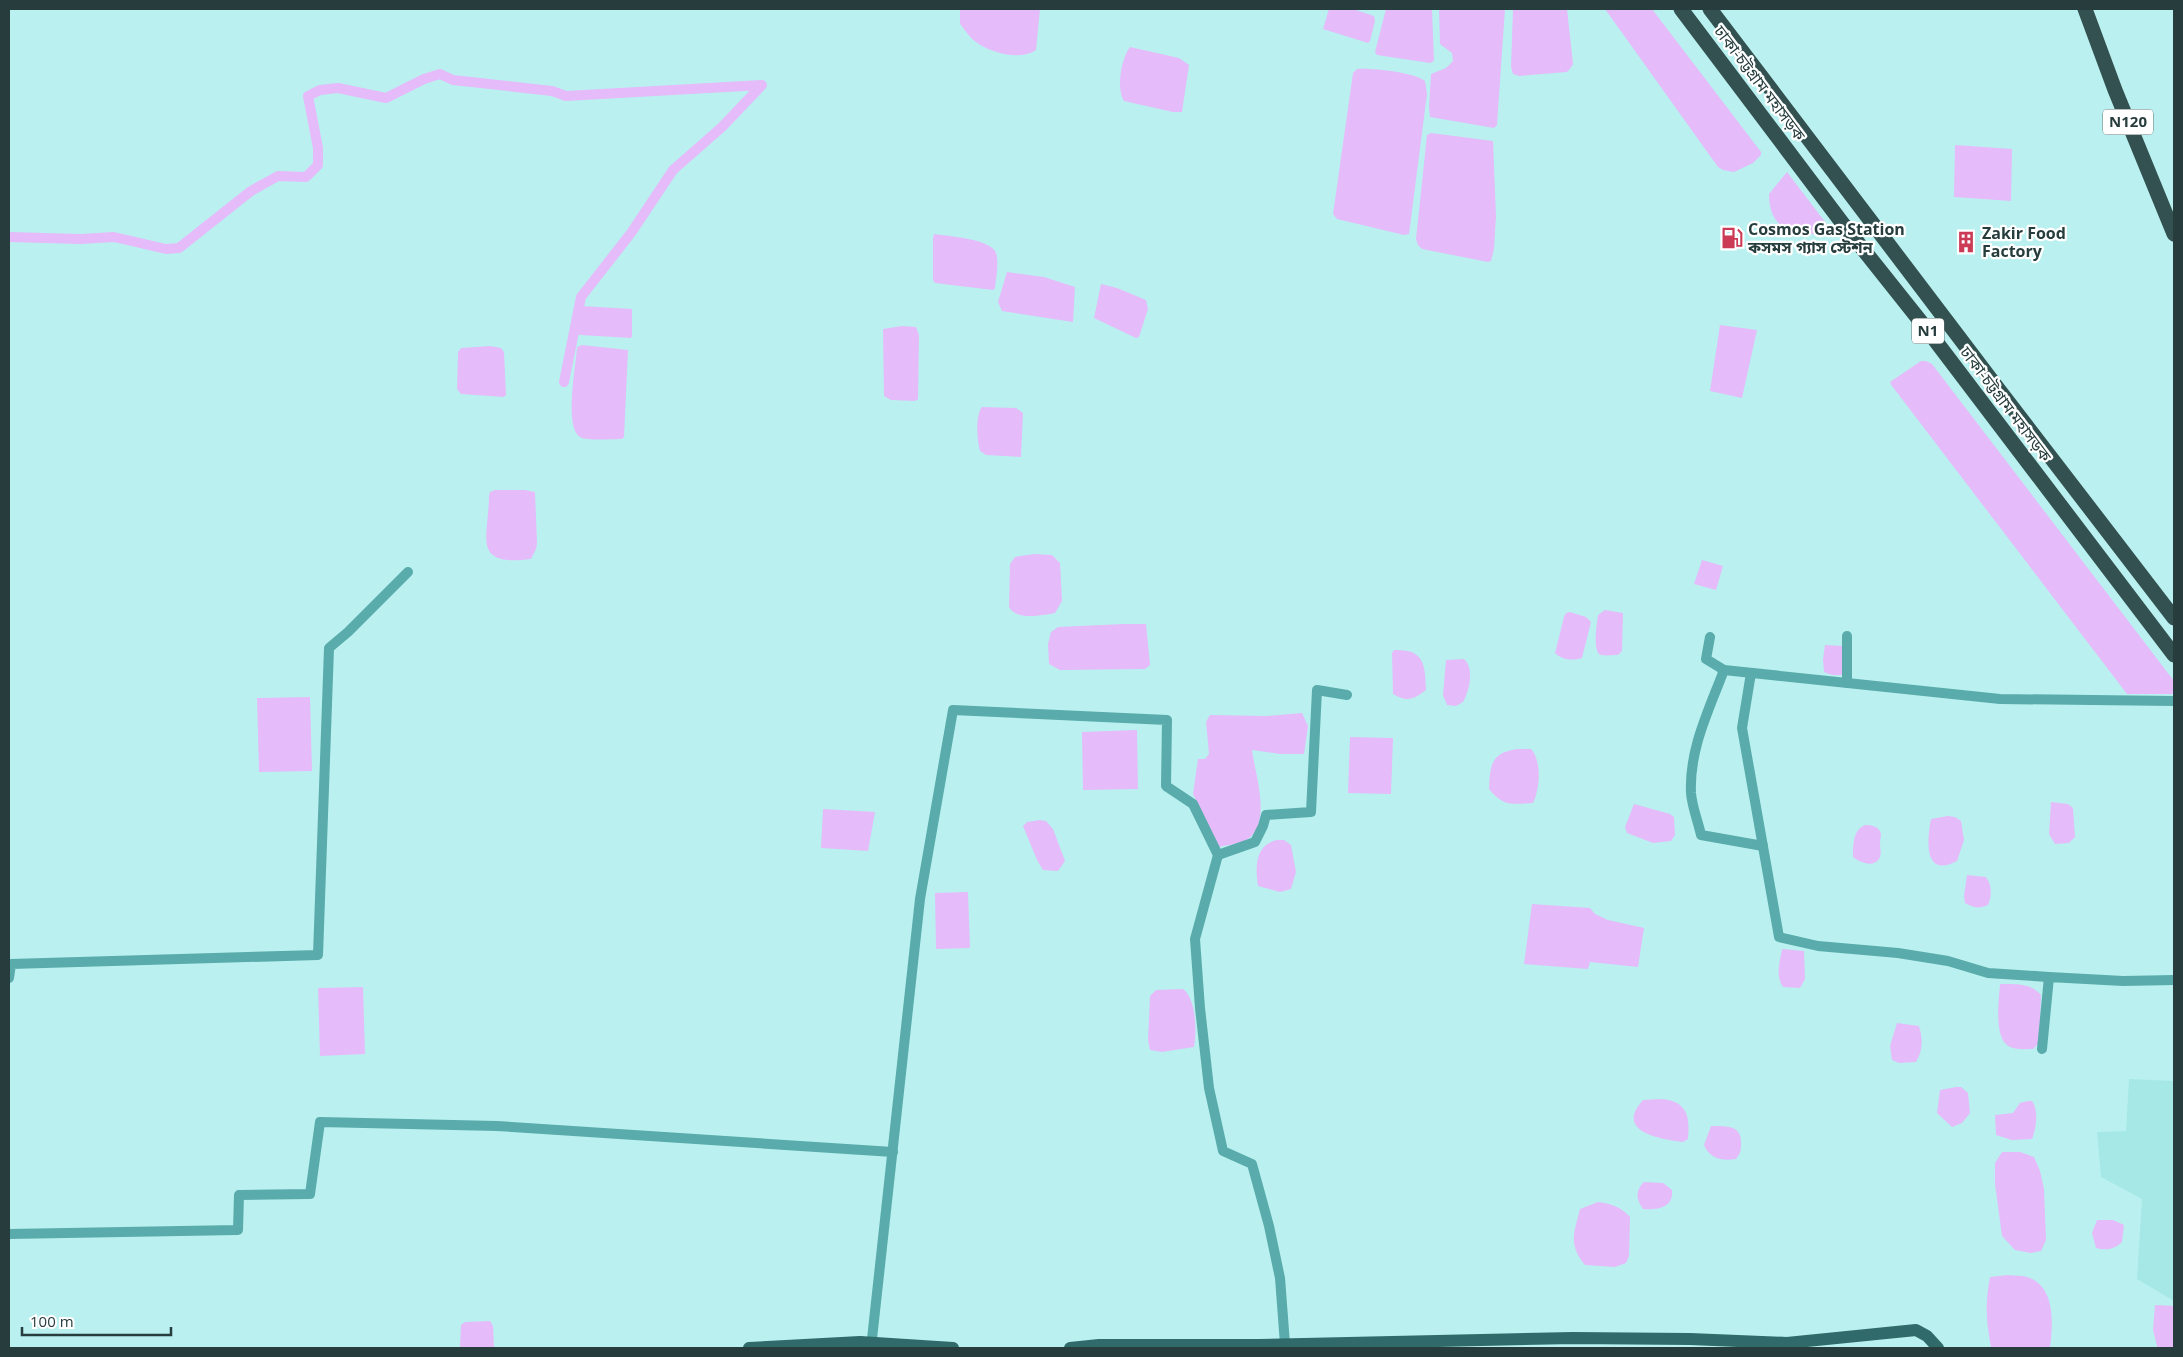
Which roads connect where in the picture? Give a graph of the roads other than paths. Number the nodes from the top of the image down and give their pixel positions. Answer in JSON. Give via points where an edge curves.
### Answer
{"nodes":[{"id":1,"x":1681,"y":9,"type":"edge"},
{"id":2,"x":1710,"y":9,"type":"edge"},
{"id":3,"x":2085,"y":9,"type":"edge"},
{"id":4,"x":2174,"y":234,"type":"edge"},
{"id":5,"x":408,"y":572,"type":"dead end"},
{"id":6,"x":2174,"y":618,"type":"edge"},
{"id":7,"x":1847,"y":636,"type":"dead end"},
{"id":8,"x":1710,"y":637,"type":"dead end"},
{"id":9,"x":2174,"y":655,"type":"edge"},
{"id":10,"x":1724,"y":670,"type":"junction"},
{"id":11,"x":1751,"y":673,"type":"junction"},
{"id":12,"x":1847,"y":683,"type":"junction"},
{"id":13,"x":1346,"y":695,"type":"dead end"},
{"id":14,"x":2174,"y":701,"type":"edge"},
{"id":15,"x":1763,"y":846,"type":"junction"},
{"id":16,"x":1218,"y":854,"type":"junction"},
{"id":17,"x":2049,"y":977,"type":"junction"},
{"id":18,"x":9,"y":978,"type":"edge"},
{"id":19,"x":2174,"y":980,"type":"edge"},
{"id":20,"x":2042,"y":1049,"type":"dead end"},
{"id":21,"x":893,"y":1152,"type":"junction"},
{"id":22,"x":9,"y":1234,"type":"edge"},
{"id":23,"x":1599,"y":1343,"type":"edge"},
{"id":24,"x":1285,"y":1344,"type":"junction"},
{"id":25,"x":871,"y":1345,"type":"edge"},
{"id":26,"x":749,"y":1348,"type":"edge"},
{"id":27,"x":953,"y":1348,"type":"edge"},
{"id":28,"x":1070,"y":1348,"type":"edge"},
{"id":29,"x":1938,"y":1348,"type":"edge"}],
"edges":[{"from":1,"to":9,"type":"highway","name":"ঢাকা-চট্টগ্রাম মহাসড়ক","number":"N1"},
{"from":2,"to":6,"type":"highway","name":"ঢাকা-চট্টগ্রাম মহাসড়ক","number":"N1"},
{"from":3,"to":4,"type":"highway","number":"N120"},
{"from":5,"to":18,"type":"street","via":[[329,648],[318,955],[11,964]]},
{"from":7,"to":12,"type":"street"},
{"from":8,"to":10,"type":"street","via":[[1706,659]]},
{"from":10,"to":11,"type":"street"},
{"from":10,"to":15,"type":"street","via":[[1704,716],[1693,761],[1693,806],[1701,835]]},
{"from":11,"to":12,"type":"street"},
{"from":11,"to":15,"type":"street","via":[[1742,728]]},
{"from":12,"to":14,"type":"street","via":[[2000,699]]},
{"from":13,"to":16,"type":"street","via":[[1317,690],[1310,812],[1266,815],[1255,842]]},
{"from":15,"to":17,"type":"street","via":[[1779,937],[1818,946],[1948,961],[1988,973]]},
{"from":16,"to":21,"type":"street","via":[[1193,804],[1166,786],[1167,720],[953,710],[920,899]]},
{"from":16,"to":24,"type":"street","via":[[1195,939],[1209,1088],[1223,1151],[1252,1164],[1280,1278]]},
{"from":17,"to":19,"type":"street"},
{"from":17,"to":20,"type":"street"},
{"from":21,"to":22,"type":"street","via":[[497,1126],[320,1122],[310,1194],[239,1195],[238,1230]]},
{"from":21,"to":25,"type":"street"},
{"from":23,"to":24,"type":"main road"},
{"from":23,"to":29,"type":"main road","via":[[1787,1343],[1916,1330]]},
{"from":24,"to":28,"type":"main road"},
{"from":25,"to":26,"type":"main road"},
{"from":25,"to":27,"type":"main road"}]}
